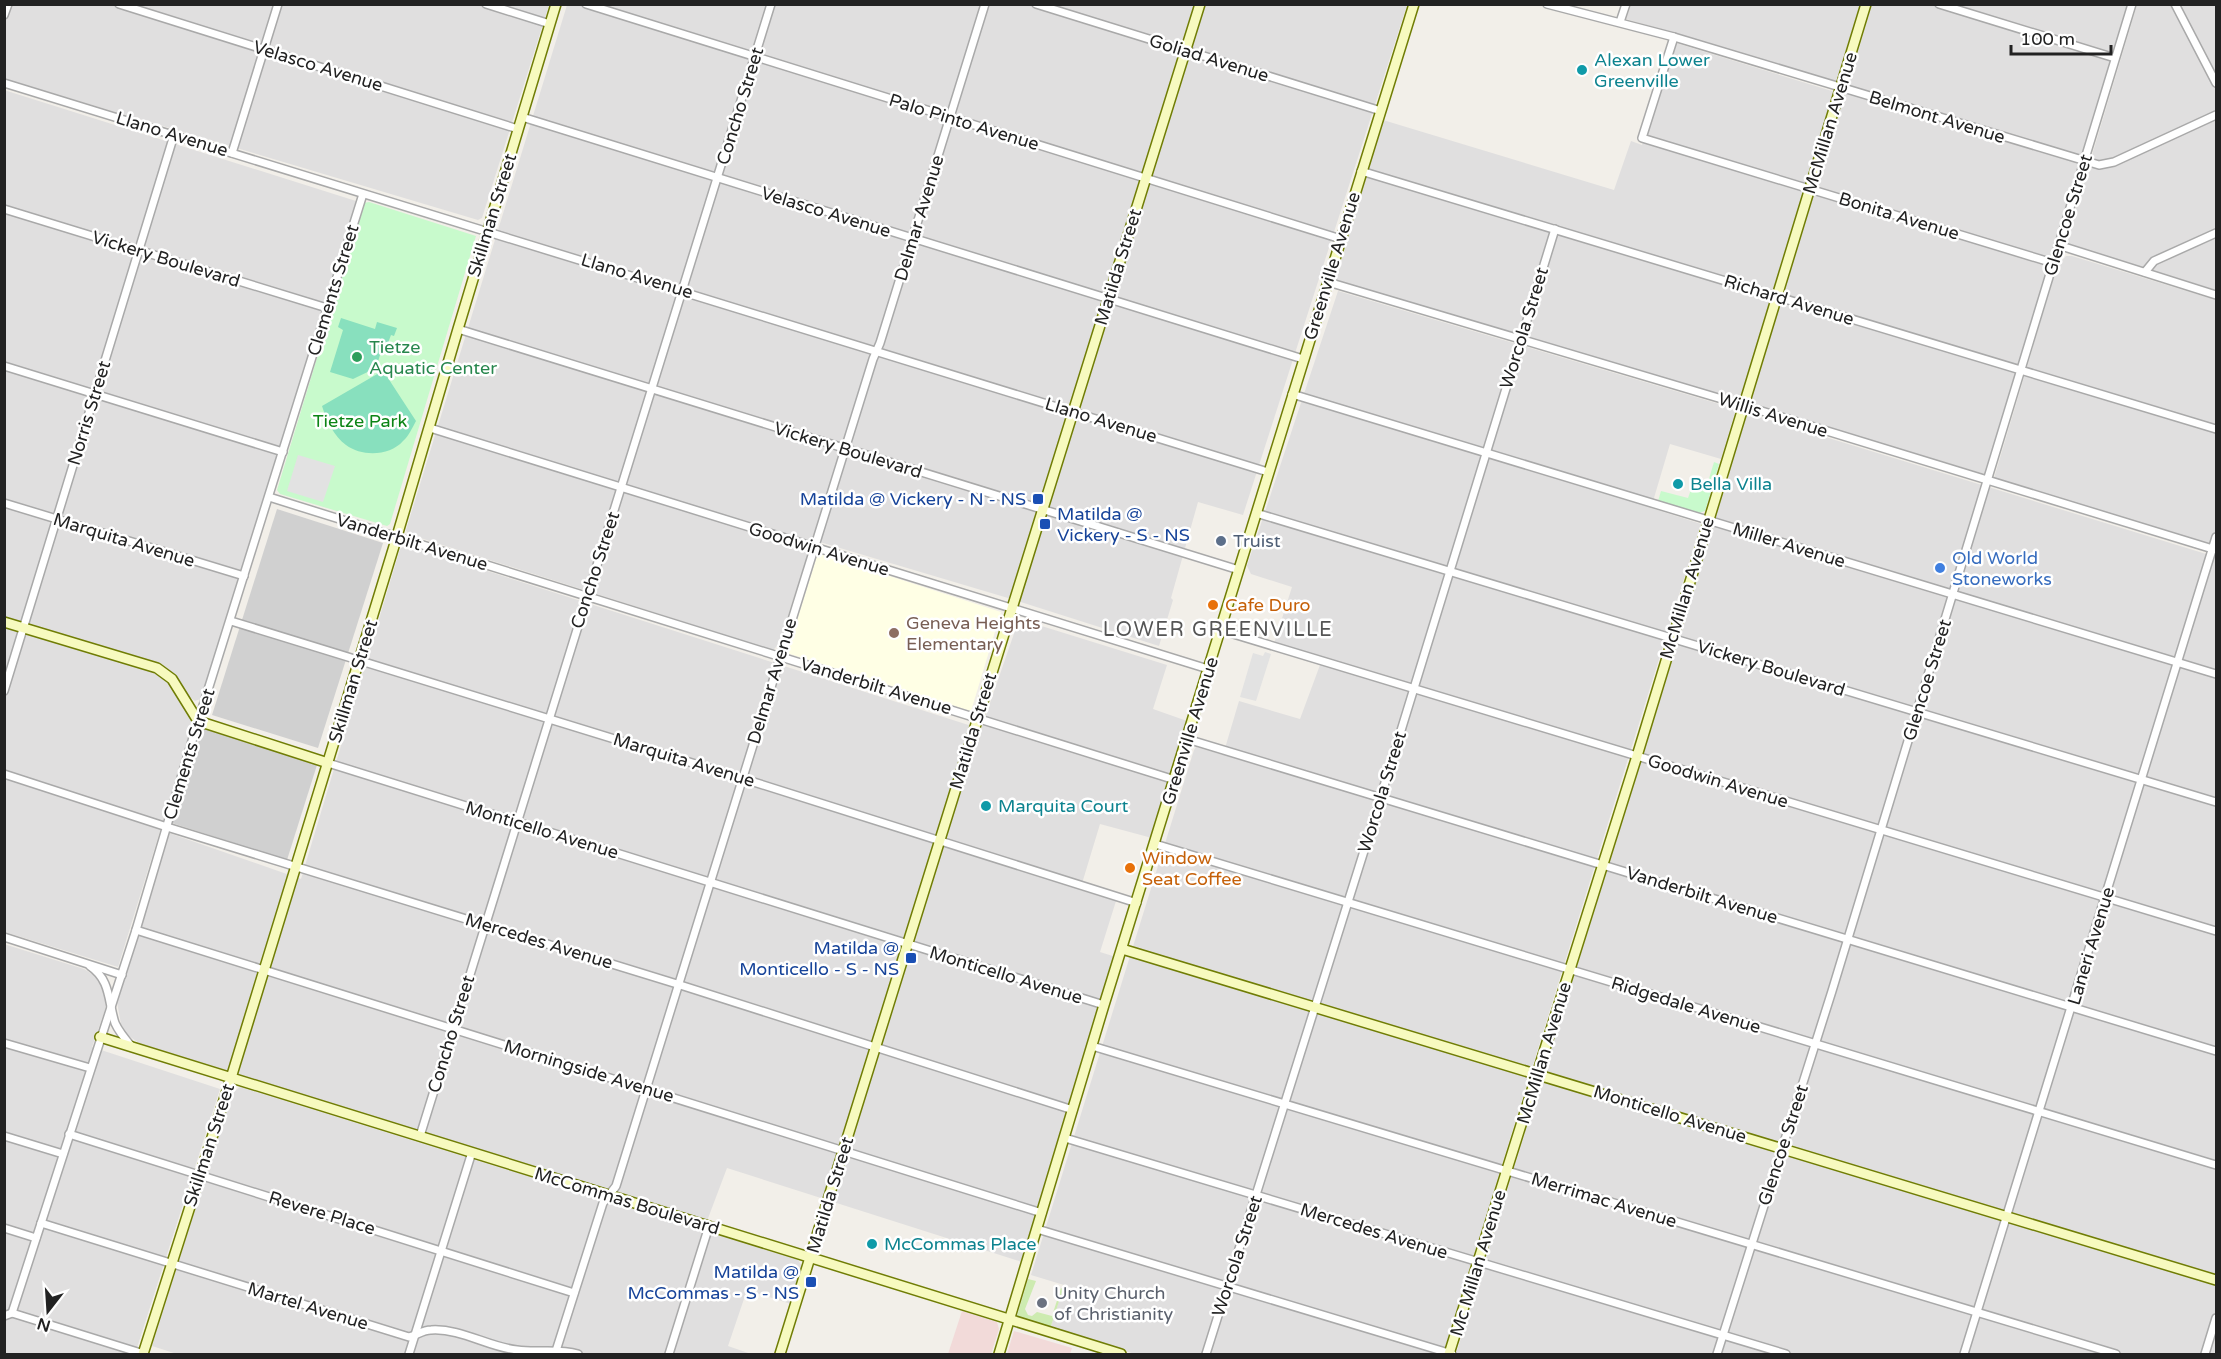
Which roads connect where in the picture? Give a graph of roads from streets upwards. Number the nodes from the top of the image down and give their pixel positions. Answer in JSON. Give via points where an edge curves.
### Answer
{"nodes":[{"id":1,"x":8,"y":4,"type":"edge"},
{"id":2,"x":119,"y":4,"type":"edge"},
{"id":3,"x":278,"y":4,"type":"edge"},
{"id":4,"x":486,"y":4,"type":"edge"},
{"id":5,"x":556,"y":4,"type":"edge"},
{"id":6,"x":586,"y":4,"type":"edge"},
{"id":7,"x":771,"y":4,"type":"edge"},
{"id":8,"x":986,"y":4,"type":"edge"},
{"id":9,"x":1036,"y":4,"type":"edge"},
{"id":10,"x":1200,"y":4,"type":"edge"},
{"id":11,"x":1414,"y":4,"type":"edge"},
{"id":12,"x":1547,"y":4,"type":"edge"},
{"id":13,"x":1626,"y":4,"type":"edge"},
{"id":14,"x":1866,"y":4,"type":"edge"},
{"id":15,"x":1940,"y":4,"type":"edge"},
{"id":16,"x":2132,"y":4,"type":"edge"},
{"id":17,"x":2175,"y":4,"type":"edge"},
{"id":18,"x":4,"y":15,"type":"edge"},
{"id":19,"x":1620,"y":22,"type":"junction"},
{"id":20,"x":550,"y":24,"type":"junction"},
{"id":21,"x":1674,"y":37,"type":"junction"},
{"id":22,"x":264,"y":49,"type":"junction"},
{"id":23,"x":1186,"y":52,"type":"junction"},
{"id":24,"x":755,"y":57,"type":"junction"},
{"id":25,"x":2115,"y":58,"type":"junction"},
{"id":26,"x":4,"y":83,"type":"edge"},
{"id":27,"x":2217,"y":83,"type":"edge"},
{"id":28,"x":1841,"y":87,"type":"junction"},
{"id":29,"x":1381,"y":111,"type":"junction"},
{"id":30,"x":2217,"y":115,"type":"edge"},
{"id":31,"x":522,"y":117,"type":"junction"},
{"id":32,"x":950,"y":117,"type":"junction"},
{"id":33,"x":518,"y":129,"type":"junction"},
{"id":34,"x":174,"y":135,"type":"junction"},
{"id":35,"x":232,"y":153,"type":"junction"},
{"id":36,"x":2084,"y":162,"type":"junction"},
{"id":37,"x":1361,"y":171,"type":"junction"},
{"id":38,"x":718,"y":178,"type":"junction"},
{"id":39,"x":1146,"y":179,"type":"junction"},
{"id":40,"x":1809,"y":189,"type":"junction"},
{"id":41,"x":363,"y":194,"type":"junction"},
{"id":42,"x":4,"y":209,"type":"edge"},
{"id":43,"x":1555,"y":229,"type":"junction"},
{"id":44,"x":488,"y":231,"type":"junction"},
{"id":45,"x":2217,"y":233,"type":"edge"},
{"id":46,"x":913,"y":239,"type":"junction"},
{"id":47,"x":1341,"y":239,"type":"junction"},
{"id":48,"x":2058,"y":245,"type":"junction"},
{"id":49,"x":138,"y":250,"type":"junction"},
{"id":50,"x":2053,"y":263,"type":"junction"},
{"id":51,"x":2145,"y":272,"type":"junction"},
{"id":52,"x":1328,"y":282,"type":"junction"},
{"id":53,"x":683,"y":290,"type":"junction"},
{"id":54,"x":2217,"y":295,"type":"edge"},
{"id":55,"x":1776,"y":296,"type":"junction"},
{"id":56,"x":1108,"y":299,"type":"junction"},
{"id":57,"x":327,"y":308,"type":"junction"},
{"id":58,"x":458,"y":329,"type":"junction"},
{"id":59,"x":1521,"y":341,"type":"junction"},
{"id":60,"x":877,"y":350,"type":"junction"},
{"id":61,"x":1303,"y":359,"type":"junction"},
{"id":62,"x":4,"y":366,"type":"edge"},
{"id":63,"x":2021,"y":370,"type":"junction"},
{"id":64,"x":652,"y":390,"type":"junction"},
{"id":65,"x":95,"y":394,"type":"junction"},
{"id":66,"x":1292,"y":394,"type":"junction"},
{"id":67,"x":1743,"y":405,"type":"junction"},
{"id":68,"x":1073,"y":411,"type":"junction"},
{"id":69,"x":430,"y":428,"type":"junction"},
{"id":70,"x":2217,"y":429,"type":"edge"},
{"id":71,"x":844,"y":449,"type":"junction"},
{"id":72,"x":283,"y":452,"type":"junction"},
{"id":73,"x":1486,"y":453,"type":"junction"},
{"id":74,"x":1268,"y":472,"type":"junction"},
{"id":75,"x":1987,"y":481,"type":"junction"},
{"id":76,"x":621,"y":488,"type":"junction"},
{"id":77,"x":269,"y":497,"type":"junction"},
{"id":78,"x":4,"y":503,"type":"edge"},
{"id":79,"x":1042,"y":510,"type":"junction"},
{"id":80,"x":1256,"y":513,"type":"junction"},
{"id":81,"x":56,"y":519,"type":"junction"},
{"id":82,"x":1707,"y":520,"type":"junction"},
{"id":83,"x":397,"y":537,"type":"junction"},
{"id":84,"x":2217,"y":537,"type":"edge"},
{"id":85,"x":813,"y":548,"type":"junction"},
{"id":86,"x":2215,"y":550,"type":"edge"},
{"id":87,"x":1239,"y":570,"type":"junction"},
{"id":88,"x":1450,"y":570,"type":"junction"},
{"id":89,"x":244,"y":576,"type":"junction"},
{"id":90,"x":1952,"y":595,"type":"junction"},
{"id":91,"x":586,"y":596,"type":"junction"},
{"id":92,"x":1011,"y":608,"type":"junction"},
{"id":93,"x":231,"y":621,"type":"junction"},
{"id":94,"x":4,"y":622,"type":"edge"},
{"id":95,"x":24,"y":628,"type":"junction"},
{"id":96,"x":1220,"y":630,"type":"junction"},
{"id":97,"x":1672,"y":639,"type":"junction"},
{"id":98,"x":779,"y":656,"type":"junction"},
{"id":99,"x":359,"y":660,"type":"junction"},
{"id":100,"x":2178,"y":663,"type":"junction"},
{"id":101,"x":1208,"y":669,"type":"junction"},
{"id":102,"x":2217,"y":674,"type":"edge"},
{"id":103,"x":1413,"y":688,"type":"junction"},
{"id":104,"x":4,"y":691,"type":"edge"},
{"id":105,"x":1917,"y":712,"type":"junction"},
{"id":106,"x":548,"y":718,"type":"junction"},
{"id":107,"x":977,"y":718,"type":"junction"},
{"id":108,"x":198,"y":722,"type":"junction"},
{"id":109,"x":1187,"y":740,"type":"junction"},
{"id":110,"x":1637,"y":756,"type":"junction"},
{"id":111,"x":328,"y":763,"type":"junction"},
{"id":112,"x":4,"y":774,"type":"edge"},
{"id":113,"x":741,"y":778,"type":"junction"},
{"id":114,"x":1175,"y":780,"type":"junction"},
{"id":115,"x":2143,"y":780,"type":"junction"},
{"id":116,"x":1380,"y":798,"type":"junction"},
{"id":117,"x":2217,"y":802,"type":"edge"},
{"id":118,"x":516,"y":822,"type":"junction"},
{"id":119,"x":167,"y":827,"type":"junction"},
{"id":120,"x":1881,"y":829,"type":"junction"},
{"id":121,"x":939,"y":840,"type":"junction"},
{"id":122,"x":1155,"y":844,"type":"junction"},
{"id":123,"x":1602,"y":865,"type":"junction"},
{"id":124,"x":295,"y":866,"type":"junction"},
{"id":125,"x":709,"y":883,"type":"junction"},
{"id":126,"x":2106,"y":897,"type":"junction"},
{"id":127,"x":1348,"y":902,"type":"junction"},
{"id":128,"x":1137,"y":903,"type":"junction"},
{"id":129,"x":485,"y":924,"type":"junction"},
{"id":130,"x":136,"y":930,"type":"junction"},
{"id":131,"x":2217,"y":931,"type":"edge"},
{"id":132,"x":4,"y":937,"type":"edge"},
{"id":133,"x":1847,"y":939,"type":"junction"},
{"id":134,"x":907,"y":945,"type":"junction"},
{"id":135,"x":1122,"y":949,"type":"junction"},
{"id":136,"x":85,"y":963,"type":"junction"},
{"id":137,"x":264,"y":969,"type":"junction"},
{"id":138,"x":1570,"y":970,"type":"junction"},
{"id":139,"x":122,"y":975,"type":"junction"},
{"id":140,"x":677,"y":984,"type":"junction"},
{"id":141,"x":112,"y":1002,"type":"junction"},
{"id":142,"x":1104,"y":1005,"type":"junction"},
{"id":143,"x":2072,"y":1006,"type":"junction"},
{"id":144,"x":1316,"y":1007,"type":"junction"},
{"id":145,"x":453,"y":1028,"type":"junction"},
{"id":146,"x":100,"y":1037,"type":"junction"},
{"id":147,"x":4,"y":1043,"type":"edge"},
{"id":148,"x":1815,"y":1043,"type":"junction"},
{"id":149,"x":1092,"y":1046,"type":"junction"},
{"id":150,"x":133,"y":1047,"type":"junction"},
{"id":151,"x":875,"y":1047,"type":"junction"},
{"id":152,"x":2217,"y":1051,"type":"edge"},
{"id":153,"x":90,"y":1068,"type":"junction"},
{"id":154,"x":1538,"y":1074,"type":"junction"},
{"id":155,"x":231,"y":1078,"type":"junction"},
{"id":156,"x":646,"y":1089,"type":"junction"},
{"id":157,"x":1285,"y":1104,"type":"junction"},
{"id":158,"x":1073,"y":1110,"type":"junction"},
{"id":159,"x":2039,"y":1111,"type":"junction"},
{"id":160,"x":69,"y":1134,"type":"junction"},
{"id":161,"x":4,"y":1136,"type":"edge"},
{"id":162,"x":420,"y":1136,"type":"junction"},
{"id":163,"x":1065,"y":1138,"type":"junction"},
{"id":164,"x":1782,"y":1148,"type":"junction"},
{"id":165,"x":844,"y":1150,"type":"junction"},
{"id":166,"x":472,"y":1152,"type":"junction"},
{"id":167,"x":63,"y":1154,"type":"junction"},
{"id":168,"x":2217,"y":1166,"type":"edge"},
{"id":169,"x":1507,"y":1171,"type":"junction"},
{"id":170,"x":200,"y":1175,"type":"junction"},
{"id":171,"x":609,"y":1195,"type":"junction"},
{"id":172,"x":1256,"y":1195,"type":"junction"},
{"id":173,"x":1042,"y":1213,"type":"junction"},
{"id":174,"x":2008,"y":1216,"type":"junction"},
{"id":175,"x":41,"y":1223,"type":"junction"},
{"id":176,"x":709,"y":1226,"type":"junction"},
{"id":177,"x":4,"y":1228,"type":"edge"},
{"id":178,"x":1037,"y":1229,"type":"junction"},
{"id":179,"x":36,"y":1238,"type":"junction"},
{"id":180,"x":1752,"y":1244,"type":"junction"},
{"id":181,"x":442,"y":1253,"type":"junction"},
{"id":182,"x":810,"y":1258,"type":"junction"},
{"id":183,"x":1479,"y":1263,"type":"junction"},
{"id":184,"x":172,"y":1264,"type":"junction"},
{"id":185,"x":2217,"y":1280,"type":"edge"},
{"id":186,"x":1228,"y":1286,"type":"junction"},
{"id":187,"x":574,"y":1293,"type":"junction"},
{"id":188,"x":1977,"y":1312,"type":"junction"},
{"id":189,"x":8,"y":1315,"type":"edge"},
{"id":190,"x":2217,"y":1318,"type":"edge"},
{"id":191,"x":1010,"y":1320,"type":"junction"},
{"id":192,"x":415,"y":1335,"type":"junction"},
{"id":193,"x":1723,"y":1335,"type":"junction"},
{"id":194,"x":556,"y":1352,"type":"edge"},
{"id":195,"x":143,"y":1354,"type":"edge"},
{"id":196,"x":409,"y":1354,"type":"edge"},
{"id":197,"x":578,"y":1354,"type":"edge"},
{"id":198,"x":669,"y":1354,"type":"edge"},
{"id":199,"x":780,"y":1354,"type":"edge"},
{"id":200,"x":999,"y":1354,"type":"edge"},
{"id":201,"x":1121,"y":1354,"type":"edge"},
{"id":202,"x":1206,"y":1354,"type":"edge"},
{"id":203,"x":1450,"y":1354,"type":"edge"},
{"id":204,"x":1717,"y":1354,"type":"edge"},
{"id":205,"x":1786,"y":1354,"type":"edge"},
{"id":206,"x":1964,"y":1354,"type":"edge"},
{"id":207,"x":2116,"y":1354,"type":"edge"},
{"id":208,"x":2205,"y":1354,"type":"edge"}],
"edges":[{"from":1,"to":18,"type":"street"},
{"from":2,"to":22,"type":"street","name":"Velasco Avenue"},
{"from":3,"to":22,"type":"street"},
{"from":4,"to":20,"type":"street"},
{"from":5,"to":20,"type":"street","name":"Skillman Street"},
{"from":6,"to":24,"type":"street","name":"Palo Pinto Avenue"},
{"from":7,"to":24,"type":"street","name":"Concho Street"},
{"from":8,"to":32,"type":"street","name":"Delmar Avenue"},
{"from":9,"to":23,"type":"street","name":"Goliad Avenue"},
{"from":10,"to":23,"type":"street","name":"Matilda Street"},
{"from":11,"to":29,"type":"street","name":"Greenville Avenue"},
{"from":12,"to":19,"type":"street","name":"Belmont Avenue"},
{"from":13,"to":19,"type":"street"},
{"from":14,"to":28,"type":"street","name":"McMillan Avenue"},
{"from":15,"to":25,"type":"street"},
{"from":16,"to":25,"type":"street","name":"Glencoe Street"},
{"from":17,"to":27,"type":"street"},
{"from":19,"to":21,"type":"street","name":"Belmont Avenue"},
{"from":20,"to":31,"type":"street","name":"Skillman Street"},
{"from":21,"to":28,"type":"street","name":"Belmont Avenue"},
{"from":21,"to":40,"type":"street","name":"Bonita Avenue","via":[[1642,138]]},
{"from":22,"to":33,"type":"street","name":"Velasco Avenue"},
{"from":22,"to":35,"type":"street"},
{"from":23,"to":29,"type":"street","name":"Goliad Avenue"},
{"from":23,"to":39,"type":"street","name":"Matilda Street"},
{"from":24,"to":32,"type":"street","name":"Palo Pinto Avenue"},
{"from":24,"to":38,"type":"street","name":"Concho Street"},
{"from":25,"to":36,"type":"street","name":"Glencoe Street"},
{"from":26,"to":34,"type":"street","name":"Llano Avenue"},
{"from":28,"to":36,"type":"street","name":"Belmont Avenue"},
{"from":28,"to":40,"type":"street","name":"McMillan Avenue"},
{"from":29,"to":37,"type":"street","name":"Greenville Avenue"},
{"from":30,"to":36,"type":"street","name":"Belmont Avenue","via":[[2106,165]]},
{"from":31,"to":33,"type":"street","name":"Skillman Street"},
{"from":31,"to":38,"type":"street","name":"Velasco Avenue"},
{"from":32,"to":39,"type":"street","name":"Palo Pinto Avenue"},
{"from":32,"to":46,"type":"street","name":"Delmar Avenue"},
{"from":33,"to":44,"type":"street","name":"Skillman Street"},
{"from":34,"to":35,"type":"street","name":"Llano Avenue"},
{"from":34,"to":49,"type":"street","name":"Norris Street"},
{"from":35,"to":41,"type":"street","name":"Llano Avenue"},
{"from":36,"to":48,"type":"street","name":"Glencoe Street"},
{"from":37,"to":43,"type":"street","name":"Richard Avenue"},
{"from":37,"to":47,"type":"street","name":"Greenville Avenue"},
{"from":38,"to":46,"type":"street","name":"Velasco Avenue"},
{"from":38,"to":53,"type":"street","name":"Concho Street"},
{"from":39,"to":47,"type":"street","name":"Palo Pinto Avenue"},
{"from":39,"to":56,"type":"street","name":"Matilda Street"},
{"from":40,"to":50,"type":"street","name":"Bonita Avenue"},
{"from":40,"to":55,"type":"street","name":"McMillan Avenue"},
{"from":41,"to":44,"type":"street","name":"Llano Avenue"},
{"from":41,"to":57,"type":"street","name":"Clements Street"},
{"from":42,"to":49,"type":"street","name":"Vickery Boulevard"},
{"from":43,"to":55,"type":"street","name":"Richard Avenue"},
{"from":43,"to":59,"type":"street","name":"Worcola Street"},
{"from":44,"to":53,"type":"street","name":"Llano Avenue"},
{"from":44,"to":58,"type":"street","name":"Skillman Street"},
{"from":45,"to":51,"type":"street","via":[[2154,261]]},
{"from":46,"to":56,"type":"street","name":"Velasco Avenue"},
{"from":46,"to":60,"type":"street","name":"Delmar Avenue"},
{"from":47,"to":52,"type":"street","name":"Greenville Avenue"},
{"from":48,"to":50,"type":"street","name":"Glencoe Street"},
{"from":48,"to":51,"type":"street"},
{"from":49,"to":57,"type":"street","name":"Vickery Boulevard"},
{"from":49,"to":65,"type":"street","name":"Norris Street"},
{"from":50,"to":63,"type":"street","name":"Glencoe Street"},
{"from":51,"to":54,"type":"street"},
{"from":52,"to":59,"type":"street","name":"Willis Avenue"},
{"from":52,"to":61,"type":"street","name":"Greenville Avenue"},
{"from":53,"to":60,"type":"street","name":"Llano Avenue"},
{"from":53,"to":64,"type":"street","name":"Concho Street"},
{"from":55,"to":63,"type":"street","name":"Richard Avenue"},
{"from":55,"to":67,"type":"street","name":"McMillan Avenue"},
{"from":56,"to":61,"type":"street","name":"Velasco Avenue"},
{"from":56,"to":68,"type":"street","name":"Matilda Street"},
{"from":57,"to":72,"type":"street","name":"Clements Street"},
{"from":58,"to":64,"type":"street","name":"Vickery Boulevard"},
{"from":58,"to":69,"type":"street","name":"Skillman Street"},
{"from":59,"to":67,"type":"street","name":"Willis Avenue"},
{"from":59,"to":73,"type":"street","name":"Worcola Street"},
{"from":60,"to":68,"type":"street","name":"Llano Avenue"},
{"from":60,"to":71,"type":"street","name":"Delmar Avenue"},
{"from":61,"to":66,"type":"street","name":"Greenville Avenue"},
{"from":62,"to":65,"type":"street"},
{"from":63,"to":70,"type":"street","name":"Richard Avenue"},
{"from":63,"to":75,"type":"street","name":"Glencoe Street"},
{"from":64,"to":71,"type":"street","name":"Vickery Boulevard"},
{"from":64,"to":76,"type":"street","name":"Concho Street"},
{"from":65,"to":72,"type":"street"},
{"from":65,"to":81,"type":"street","name":"Norris Street"},
{"from":66,"to":73,"type":"street","name":"Miller Avenue"},
{"from":66,"to":74,"type":"street","name":"Greenville Avenue"},
{"from":67,"to":75,"type":"street","name":"Willis Avenue"},
{"from":67,"to":82,"type":"street","name":"McMillan Avenue"},
{"from":68,"to":74,"type":"street","name":"Llano Avenue"},
{"from":68,"to":79,"type":"street","name":"Matilda Street"},
{"from":69,"to":76,"type":"street","name":"Goodwin Avenue"},
{"from":69,"to":83,"type":"street","name":"Skillman Street"},
{"from":71,"to":79,"type":"street","name":"Vickery Boulevard"},
{"from":71,"to":85,"type":"street","name":"Delmar Avenue"},
{"from":72,"to":77,"type":"street","name":"Clements Street"},
{"from":73,"to":82,"type":"street","name":"Miller Avenue"},
{"from":73,"to":88,"type":"street","name":"Worcola Street"},
{"from":74,"to":80,"type":"street","name":"Greenville Avenue"},
{"from":75,"to":86,"type":"street","name":"Willis Avenue"},
{"from":75,"to":90,"type":"street","name":"Glencoe Street"},
{"from":76,"to":85,"type":"street","name":"Goodwin Avenue"},
{"from":76,"to":91,"type":"street","name":"Concho Street"},
{"from":77,"to":83,"type":"street","name":"Vanderbilt Avenue"},
{"from":77,"to":89,"type":"street","name":"Clements Street"},
{"from":78,"to":81,"type":"street","name":"Marquita Avenue"},
{"from":79,"to":87,"type":"street","name":"Vickery Boulevard"},
{"from":79,"to":92,"type":"street","name":"Matilda Street"},
{"from":80,"to":87,"type":"street","name":"Greenville Avenue"},
{"from":80,"to":88,"type":"street","name":"Vickery Boulevard"},
{"from":81,"to":89,"type":"street","name":"Marquita Avenue"},
{"from":81,"to":95,"type":"street","name":"Norris Street"},
{"from":82,"to":90,"type":"street","name":"Miller Avenue"},
{"from":82,"to":97,"type":"street","name":"McMillan Avenue"},
{"from":83,"to":91,"type":"street","name":"Vanderbilt Avenue"},
{"from":83,"to":99,"type":"street","name":"Skillman Street"},
{"from":84,"to":86,"type":"street","name":"Laneri Avenue"},
{"from":85,"to":92,"type":"street","name":"Goodwin Avenue"},
{"from":85,"to":98,"type":"street","name":"Delmar Avenue"},
{"from":86,"to":100,"type":"street","name":"Laneri Avenue"},
{"from":87,"to":96,"type":"street","name":"Greenville Avenue"},
{"from":88,"to":97,"type":"street","name":"Vickery Boulevard"},
{"from":88,"to":103,"type":"street","name":"Worcola Street"},
{"from":89,"to":93,"type":"street","name":"Clements Street"},
{"from":90,"to":100,"type":"street","name":"Miller Avenue"},
{"from":90,"to":105,"type":"street","name":"Glencoe Street"},
{"from":91,"to":98,"type":"street","name":"Vanderbilt Avenue"},
{"from":91,"to":106,"type":"street","name":"Concho Street"},
{"from":92,"to":101,"type":"street","name":"Goodwin Avenue"},
{"from":92,"to":107,"type":"street","name":"Matilda Street"},
{"from":93,"to":99,"type":"street","name":"Marquita Avenue"},
{"from":93,"to":108,"type":"street","name":"Clements Street"},
{"from":94,"to":95,"type":"street"},
{"from":95,"to":104,"type":"street","name":"Norris Street"},
{"from":95,"to":108,"type":"street","via":[[157,668],[172,679]]},
{"from":96,"to":101,"type":"street","name":"Greenville Avenue"},
{"from":96,"to":103,"type":"street","name":"Goodwin Avenue"},
{"from":97,"to":105,"type":"street","name":"Vickery Boulevard"},
{"from":97,"to":110,"type":"street","name":"McMillan Avenue"},
{"from":98,"to":107,"type":"street","name":"Vanderbilt Avenue"},
{"from":98,"to":113,"type":"street","name":"Delmar Avenue"},
{"from":99,"to":106,"type":"street","name":"Marquita Avenue"},
{"from":99,"to":111,"type":"street","name":"Skillman Street"},
{"from":100,"to":102,"type":"street","name":"Miller Avenue"},
{"from":100,"to":115,"type":"street","name":"Laneri Avenue"},
{"from":101,"to":109,"type":"street","name":"Greenville Avenue"},
{"from":103,"to":110,"type":"street","name":"Goodwin Avenue"},
{"from":103,"to":116,"type":"street","name":"Worcola Street"},
{"from":105,"to":115,"type":"street","name":"Vickery Boulevard"},
{"from":105,"to":120,"type":"street","name":"Glencoe Street"},
{"from":106,"to":113,"type":"street","name":"Marquita Avenue"},
{"from":106,"to":118,"type":"street","name":"Concho Street"},
{"from":107,"to":114,"type":"street","name":"Vanderbilt Avenue"},
{"from":107,"to":121,"type":"street","name":"Matilda Street"},
{"from":108,"to":111,"type":"street","name":"Monticello Avenue"},
{"from":108,"to":119,"type":"street","name":"Clements Street"},
{"from":109,"to":114,"type":"street","name":"Greenville Avenue"},
{"from":109,"to":116,"type":"street","name":"Vanderbilt Avenue"},
{"from":110,"to":120,"type":"street","name":"Goodwin Avenue"},
{"from":110,"to":123,"type":"street","name":"McMillan Avenue"},
{"from":111,"to":118,"type":"street","name":"Monticello Avenue"},
{"from":111,"to":124,"type":"street","name":"Skillman Street"},
{"from":112,"to":119,"type":"street","name":"Mercedes Avenue"},
{"from":113,"to":121,"type":"street","name":"Marquita Avenue"},
{"from":113,"to":125,"type":"street","name":"Delmar Avenue"},
{"from":114,"to":122,"type":"street","name":"Greenville Avenue"},
{"from":115,"to":117,"type":"street","name":"Vickery Boulevard"},
{"from":115,"to":126,"type":"street","name":"Laneri Avenue"},
{"from":116,"to":123,"type":"street","name":"Vanderbilt Avenue"},
{"from":116,"to":127,"type":"street","name":"Worcola Street"},
{"from":118,"to":125,"type":"street","name":"Monticello Avenue"},
{"from":118,"to":129,"type":"street","name":"Concho Street"},
{"from":119,"to":124,"type":"street","name":"Mercedes Avenue"},
{"from":119,"to":130,"type":"street","name":"Clements Street"},
{"from":120,"to":126,"type":"street","name":"Goodwin Avenue"},
{"from":120,"to":133,"type":"street","name":"Glencoe Street"},
{"from":121,"to":128,"type":"street","name":"Marquita Avenue"},
{"from":121,"to":134,"type":"street","name":"Matilda Street"},
{"from":122,"to":127,"type":"street","name":"Ridgedale Avenue"},
{"from":122,"to":128,"type":"street","name":"Greenville Avenue"},
{"from":123,"to":133,"type":"street","name":"Vanderbilt Avenue"},
{"from":123,"to":138,"type":"street","name":"McMillan Avenue"},
{"from":124,"to":129,"type":"street","name":"Mercedes Avenue"},
{"from":124,"to":137,"type":"street","name":"Skillman Street"},
{"from":125,"to":134,"type":"street","name":"Monticello Avenue"},
{"from":125,"to":140,"type":"street","name":"Delmar Avenue"},
{"from":126,"to":131,"type":"street","name":"Goodwin Avenue"},
{"from":126,"to":143,"type":"street","name":"Laneri Avenue"},
{"from":127,"to":138,"type":"street","name":"Ridgedale Avenue"},
{"from":127,"to":144,"type":"street","name":"Worcola Street"},
{"from":128,"to":135,"type":"street","name":"Greenville Avenue"},
{"from":129,"to":140,"type":"street","name":"Mercedes Avenue"},
{"from":129,"to":145,"type":"street","name":"Concho Street"},
{"from":130,"to":137,"type":"street","name":"Morningside Avenue"},
{"from":130,"to":139,"type":"street","name":"Clements Street"},
{"from":132,"to":136,"type":"street"},
{"from":133,"to":143,"type":"street","name":"Vanderbilt Avenue"},
{"from":133,"to":148,"type":"street","name":"Glencoe Street"},
{"from":134,"to":142,"type":"street","name":"Monticello Avenue"},
{"from":134,"to":151,"type":"street","name":"Matilda Street"},
{"from":135,"to":142,"type":"street","name":"Greenville Avenue"},
{"from":135,"to":144,"type":"street","name":"Monticello Avenue"},
{"from":136,"to":139,"type":"street"},
{"from":136,"to":141,"type":"street","via":[[102,978]]},
{"from":137,"to":145,"type":"street","name":"Morningside Avenue"},
{"from":137,"to":155,"type":"street","name":"Skillman Street"},
{"from":138,"to":148,"type":"street","name":"Ridgedale Avenue"},
{"from":138,"to":154,"type":"street","name":"McMillan Avenue"},
{"from":139,"to":141,"type":"street","name":"Clements Street"},
{"from":140,"to":151,"type":"street","name":"Mercedes Avenue"},
{"from":140,"to":156,"type":"street","name":"Delmar Avenue"},
{"from":141,"to":146,"type":"street","name":"Clements Street"},
{"from":141,"to":150,"type":"street","via":[[117,1028]]},
{"from":142,"to":149,"type":"street","name":"Greenville Avenue"},
{"from":143,"to":152,"type":"street","name":"Vanderbilt Avenue"},
{"from":143,"to":159,"type":"street","name":"Laneri Avenue"},
{"from":144,"to":154,"type":"street","name":"Monticello Avenue"},
{"from":144,"to":157,"type":"street","name":"Worcola Street"},
{"from":145,"to":156,"type":"street","name":"Morningside Avenue"},
{"from":145,"to":162,"type":"street","name":"Concho Street"},
{"from":146,"to":150,"type":"street","name":"McCommas Boulevard"},
{"from":146,"to":153,"type":"street","name":"Clements Street"},
{"from":147,"to":153,"type":"street"},
{"from":148,"to":159,"type":"street","name":"Ridgedale Avenue"},
{"from":148,"to":164,"type":"street","name":"Glencoe Street"},
{"from":149,"to":157,"type":"street","name":"Merrimac Avenue"},
{"from":149,"to":158,"type":"street","name":"Greenville Avenue"},
{"from":150,"to":155,"type":"street","name":"McCommas Boulevard"},
{"from":151,"to":158,"type":"street","name":"Mercedes Avenue"},
{"from":151,"to":165,"type":"street","name":"Matilda Street"},
{"from":153,"to":160,"type":"street","name":"Clements Street"},
{"from":154,"to":164,"type":"street","name":"Monticello Avenue"},
{"from":154,"to":169,"type":"street","name":"McMillan Avenue"},
{"from":155,"to":162,"type":"street","name":"McCommas Boulevard"},
{"from":155,"to":170,"type":"street","name":"Skillman Street"},
{"from":156,"to":165,"type":"street","name":"Morningside Avenue"},
{"from":156,"to":171,"type":"street","name":"Delmar Avenue","via":[[616,1186]]},
{"from":157,"to":169,"type":"street","name":"Merrimac Avenue"},
{"from":157,"to":172,"type":"street","name":"Worcola Street"},
{"from":158,"to":163,"type":"street","name":"Greenville Avenue"},
{"from":159,"to":168,"type":"street","name":"Ridgedale Avenue"},
{"from":159,"to":174,"type":"street","name":"Laneri Avenue"},
{"from":160,"to":167,"type":"street","name":"Clements Street"},
{"from":160,"to":170,"type":"street","name":"Revere Place"},
{"from":161,"to":167,"type":"street"},
{"from":162,"to":166,"type":"street","name":"McCommas Boulevard"},
{"from":163,"to":172,"type":"street","name":"Mercedes Avenue"},
{"from":163,"to":173,"type":"street","name":"Greenville Avenue"},
{"from":164,"to":174,"type":"street","name":"Monticello Avenue"},
{"from":164,"to":180,"type":"street","name":"Glencoe Street"},
{"from":165,"to":173,"type":"street","name":"Morningside Avenue"},
{"from":165,"to":182,"type":"street","name":"Matilda Street"},
{"from":166,"to":171,"type":"street","name":"McCommas Boulevard"},
{"from":166,"to":181,"type":"street"},
{"from":167,"to":175,"type":"street","name":"Clements Street"},
{"from":169,"to":180,"type":"street","name":"Merrimac Avenue"},
{"from":169,"to":183,"type":"street","name":"Mc Millan Avenue"},
{"from":170,"to":181,"type":"street","name":"Revere Place"},
{"from":170,"to":184,"type":"street","name":"Skillman Street"},
{"from":171,"to":176,"type":"street","name":"McCommas Boulevard"},
{"from":171,"to":187,"type":"street","name":"Delmar Avenue"},
{"from":172,"to":183,"type":"street","name":"Mercedes Avenue"},
{"from":172,"to":186,"type":"street","name":"Worcola Street"},
{"from":173,"to":178,"type":"street","name":"Greenville Avenue"},
{"from":174,"to":185,"type":"street","name":"Monticello Avenue"},
{"from":174,"to":188,"type":"street","name":"Laneri Avenue"},
{"from":175,"to":179,"type":"street","name":"Clements Street"},
{"from":175,"to":184,"type":"street","name":"Martel Avenue"},
{"from":176,"to":182,"type":"street","name":"McCommas Boulevard"},
{"from":176,"to":198,"type":"street"},
{"from":177,"to":179,"type":"street"},
{"from":178,"to":186,"type":"street"},
{"from":178,"to":191,"type":"street","name":"Greenville Avenue"},
{"from":179,"to":189,"type":"street","name":"Clements Street"},
{"from":180,"to":188,"type":"street","name":"Merrimac Avenue"},
{"from":180,"to":193,"type":"street","name":"Glencoe Street"},
{"from":181,"to":187,"type":"street","name":"Revere Place"},
{"from":181,"to":192,"type":"street"},
{"from":182,"to":191,"type":"street","name":"McCommas Boulevard"},
{"from":182,"to":199,"type":"street","name":"Matilda Street"},
{"from":183,"to":193,"type":"street","name":"Mercedes Avenue"},
{"from":183,"to":203,"type":"street","name":"Mc Millan Avenue"},
{"from":184,"to":192,"type":"street","name":"Martel Avenue","via":[[409,1337]]},
{"from":184,"to":195,"type":"street","name":"Skillman Street"},
{"from":186,"to":202,"type":"street","name":"Worcola Street"},
{"from":186,"to":203,"type":"street"},
{"from":187,"to":194,"type":"street","name":"Delmar Avenue"},
{"from":188,"to":206,"type":"street","name":"Laneri Avenue"},
{"from":188,"to":207,"type":"street","name":"Merrimac Avenue"},
{"from":189,"to":195,"type":"street"},
{"from":190,"to":208,"type":"street"},
{"from":191,"to":200,"type":"street","name":"Greenville Avenue"},
{"from":191,"to":201,"type":"street","name":"McCommas Boulevard"},
{"from":192,"to":194,"type":"street","name":"Martel Avenue","via":[[442,1330],[514,1350]]},
{"from":192,"to":196,"type":"street"},
{"from":193,"to":204,"type":"street","name":"Glencoe Street"},
{"from":193,"to":205,"type":"street","name":"Mercedes Avenue"},
{"from":194,"to":197,"type":"street","name":"Martel Avenue"}]}
